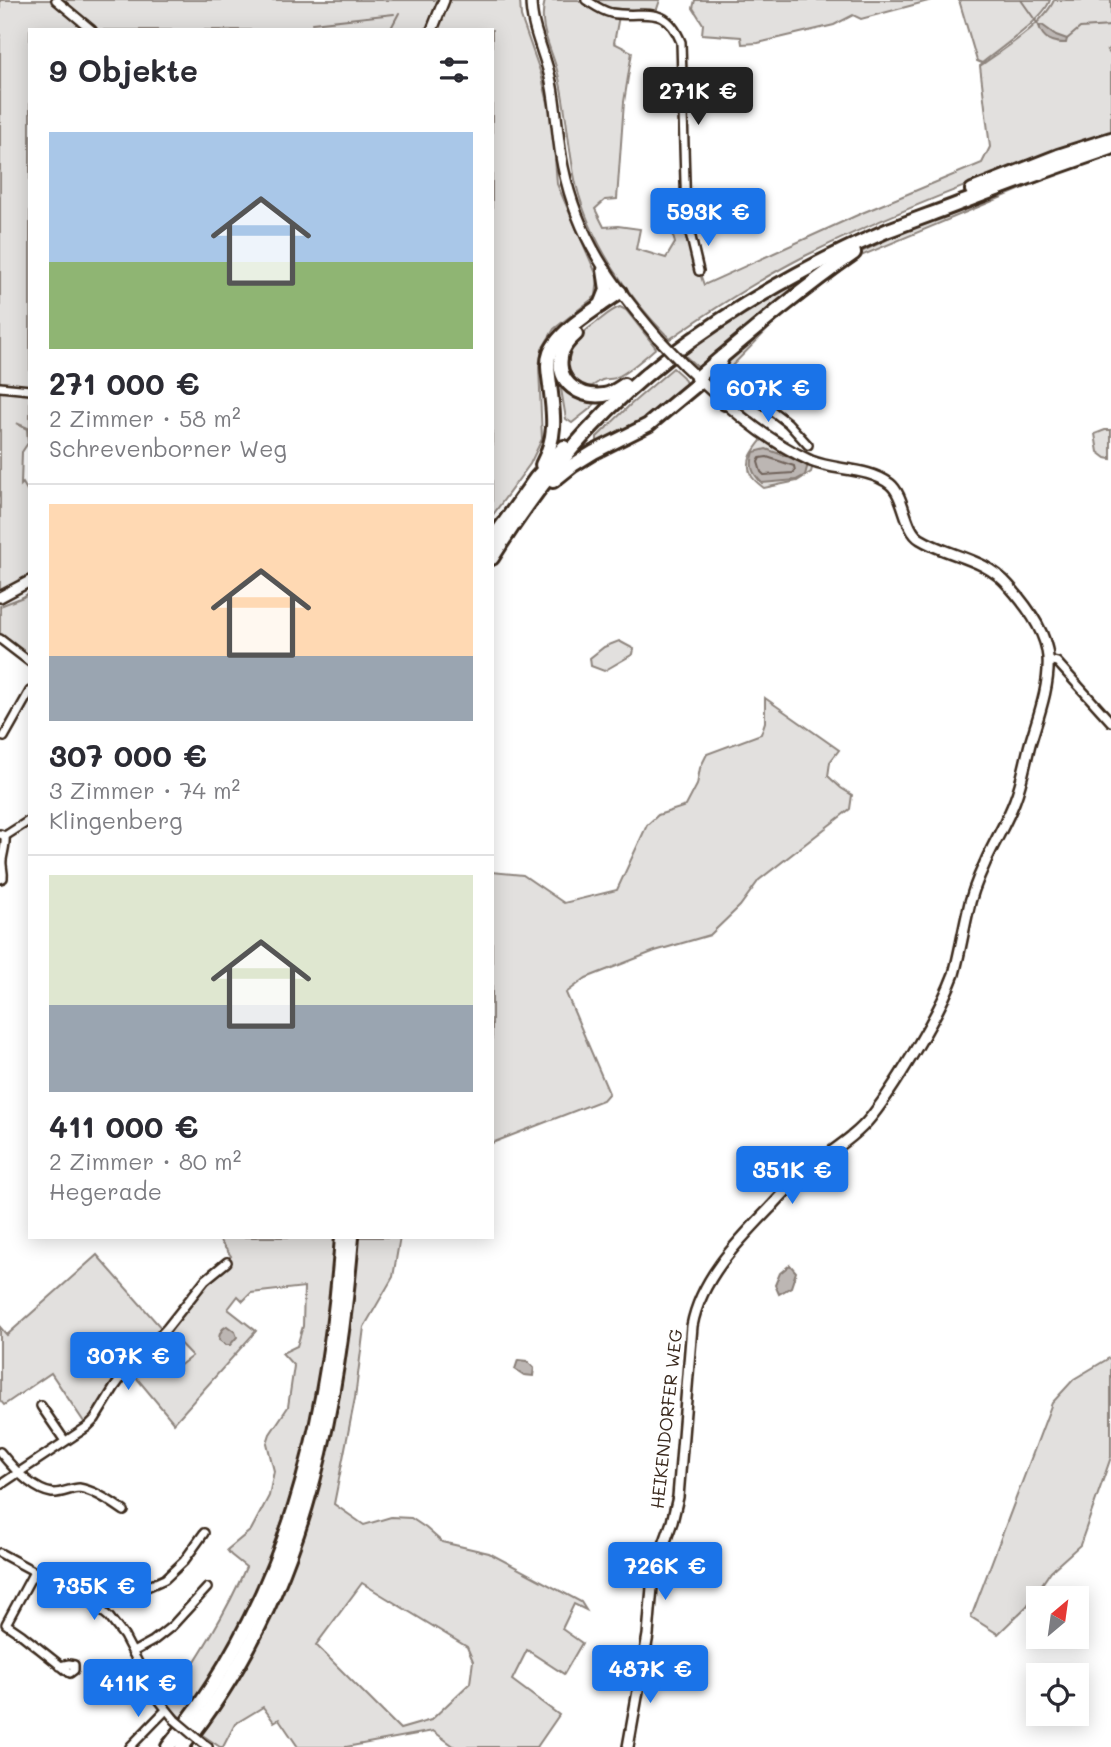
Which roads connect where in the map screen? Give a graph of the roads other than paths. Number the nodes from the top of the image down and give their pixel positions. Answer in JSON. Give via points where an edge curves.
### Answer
{"nodes":[{"id":1,"x":56,"y":0,"type":"edge"},
{"id":2,"x":444,"y":0,"type":"edge"},
{"id":3,"x":531,"y":0,"type":"edge"},
{"id":4,"x":586,"y":0,"type":"edge"},
{"id":5,"x":90,"y":28,"type":"edge"},
{"id":6,"x":433,"y":28,"type":"edge"},
{"id":7,"x":1111,"y":139,"type":"edge"},
{"id":8,"x":1111,"y":148,"type":"edge"},
{"id":9,"x":887,"y":231,"type":"junction"},
{"id":10,"x":604,"y":270,"type":"junction"},
{"id":11,"x":699,"y":271,"type":"dead end"},
{"id":12,"x":622,"y":294,"type":"junction"},
{"id":13,"x":601,"y":306,"type":"junction"},
{"id":14,"x":723,"y":357,"type":"junction"},
{"id":15,"x":699,"y":379,"type":"junction"},
{"id":16,"x":624,"y":385,"type":"junction"},
{"id":17,"x":0,"y":387,"type":"edge"},
{"id":18,"x":742,"y":388,"type":"dead end"},
{"id":19,"x":28,"y":390,"type":"edge"},
{"id":20,"x":725,"y":403,"type":"junction"},
{"id":21,"x":800,"y":436,"type":"junction"},
{"id":22,"x":808,"y":445,"type":"dead end"},
{"id":23,"x":792,"y":452,"type":"junction"},
{"id":24,"x":536,"y":478,"type":"junction"},
{"id":25,"x":534,"y":497,"type":"junction"},
{"id":26,"x":494,"y":537,"type":"edge"},
{"id":27,"x":494,"y":555,"type":"edge"},
{"id":28,"x":28,"y":582,"type":"edge"},
{"id":29,"x":0,"y":597,"type":"edge"},
{"id":30,"x":0,"y":639,"type":"edge"},
{"id":31,"x":28,"y":660,"type":"edge"},
{"id":32,"x":1048,"y":660,"type":"junction"},
{"id":33,"x":28,"y":695,"type":"edge"},
{"id":34,"x":1111,"y":722,"type":"edge"},
{"id":35,"x":4,"y":737,"type":"dead end"},
{"id":36,"x":28,"y":821,"type":"edge"},
{"id":37,"x":3,"y":835,"type":"edge"},
{"id":38,"x":1,"y":864,"type":"edge"},
{"id":39,"x":0,"y":879,"type":"edge"},
{"id":40,"x":342,"y":1239,"type":"edge"},
{"id":41,"x":352,"y":1239,"type":"edge"},
{"id":42,"x":227,"y":1262,"type":"dead end"},
{"id":43,"x":41,"y":1406,"type":"dead end"},
{"id":44,"x":65,"y":1441,"type":"junction"},
{"id":45,"x":0,"y":1452,"type":"edge"},
{"id":46,"x":17,"y":1474,"type":"junction"},
{"id":47,"x":0,"y":1485,"type":"edge"},
{"id":48,"x":124,"y":1511,"type":"dead end"},
{"id":49,"x":204,"y":1533,"type":"dead end"},
{"id":50,"x":0,"y":1553,"type":"edge"},
{"id":51,"x":34,"y":1572,"type":"junction"},
{"id":52,"x":207,"y":1587,"type":"dead end"},
{"id":53,"x":101,"y":1609,"type":"junction"},
{"id":54,"x":133,"y":1652,"type":"junction"},
{"id":55,"x":60,"y":1665,"type":"dead end"},
{"id":56,"x":166,"y":1710,"type":"junction"},
{"id":57,"x":205,"y":1745,"type":"edge"},
{"id":58,"x":130,"y":1747,"type":"edge"},
{"id":59,"x":168,"y":1747,"type":"edge"},
{"id":60,"x":182,"y":1747,"type":"edge"},
{"id":61,"x":628,"y":1747,"type":"edge"}],
"edges":[{"from":1,"to":5,"type":"street"},
{"from":2,"to":6,"type":"street"},
{"from":3,"to":10,"type":"street","name":"HEIKENDORFER WEG","via":[[534,27],[551,79],[569,189]]},
{"from":4,"to":11,"type":"street","via":[[612,13],[660,16],[676,30],[681,42],[686,216]]},
{"from":7,"to":16,"type":"highway","via":[[882,225],[794,267],[692,330]]},
{"from":8,"to":9,"type":"highway"},
{"from":9,"to":14,"type":"highway","via":[[769,316]]},
{"from":9,"to":25,"type":"highway","via":[[799,273],[665,360],[586,434]]},
{"from":10,"to":12,"type":"street","name":"HEIKENDORFER WEG"},
{"from":10,"to":13,"type":"highway","via":[[607,290]]},
{"from":12,"to":13,"type":"highway"},
{"from":12,"to":15,"type":"street","name":"HEIKENDORFER WEG","bridge":true,"via":[[657,338]]},
{"from":12,"to":16,"type":"highway","via":[[578,331],[561,357],[563,374],[580,394],[606,395]]},
{"from":13,"to":24,"type":"highway","via":[[574,325],[550,353],[554,431]]},
{"from":14,"to":15,"type":"highway"},
{"from":14,"to":20,"type":"highway","via":[[716,382]]},
{"from":15,"to":20,"type":"street","name":"HEIKENDORFER WEG"},
{"from":15,"to":25,"type":"highway","via":[[648,425],[573,465]]},
{"from":16,"to":24,"type":"highway"},
{"from":17,"to":19,"type":"street"},
{"from":18,"to":21,"type":"street"},
{"from":20,"to":23,"type":"street","name":"HEIKENDORFER WEG"},
{"from":21,"to":22,"type":"street"},
{"from":21,"to":23,"type":"street"},
{"from":23,"to":32,"type":"street","name":"HEIKENDORFER WEG","via":[[892,485],[915,536],[984,565],[1010,586],[1043,636]]},
{"from":24,"to":26,"type":"highway"},
{"from":25,"to":27,"type":"highway"},
{"from":28,"to":29,"type":"street"},
{"from":30,"to":31,"type":"street"},
{"from":32,"to":34,"type":"street","via":[[1057,662]]},
{"from":32,"to":61,"type":"street","name":"HEIKENDORFER WEG","via":[[1043,701],[1016,799],[968,909],[943,1001],[870,1119],[802,1174],[742,1237],[698,1304],[692,1326],[676,1510],[653,1575],[648,1636]]},
{"from":33,"to":35,"type":"street"},
{"from":36,"to":37,"type":"street"},
{"from":37,"to":38,"type":"street","via":[[6,846]]},
{"from":38,"to":39,"type":"street","via":[[4,873]]},
{"from":40,"to":59,"type":"highway","via":[[321,1405],[290,1524],[236,1645]]},
{"from":41,"to":60,"type":"highway","via":[[331,1406],[299,1530],[255,1634]]},
{"from":42,"to":44,"type":"street","via":[[205,1280],[124,1374],[95,1419]]},
{"from":43,"to":44,"type":"street"},
{"from":44,"to":46,"type":"street"},
{"from":45,"to":46,"type":"street"},
{"from":46,"to":47,"type":"street"},
{"from":46,"to":48,"type":"street","via":[[51,1493],[79,1488]]},
{"from":49,"to":53,"type":"street","via":[[165,1579]]},
{"from":50,"to":51,"type":"street"},
{"from":51,"to":53,"type":"street"},
{"from":51,"to":55,"type":"street","via":[[6,1624]]},
{"from":52,"to":54,"type":"street","via":[[172,1626]]},
{"from":53,"to":54,"type":"street"},
{"from":54,"to":56,"type":"street"},
{"from":56,"to":57,"type":"street","bridge":true},
{"from":56,"to":58,"type":"street"}]}
